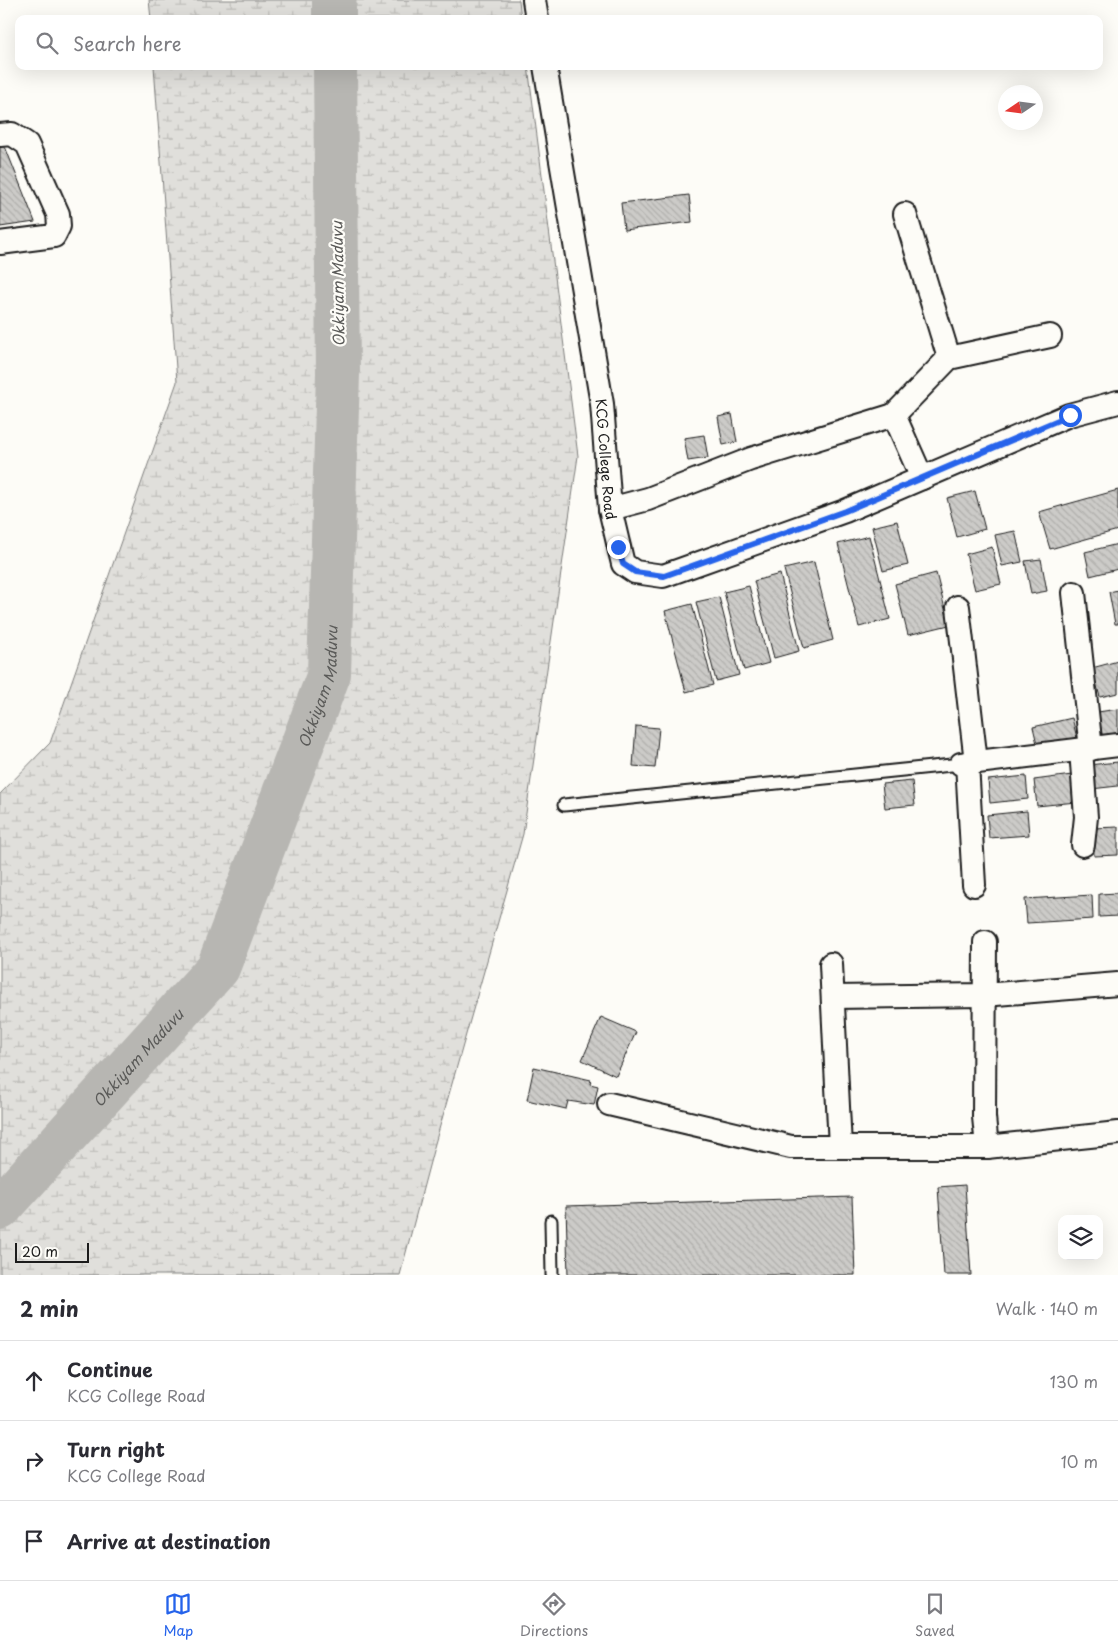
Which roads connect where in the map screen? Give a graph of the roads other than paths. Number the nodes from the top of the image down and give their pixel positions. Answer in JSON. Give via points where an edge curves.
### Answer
{"nodes":[{"id":1,"x":534,"y":0,"type":"edge"},
{"id":2,"x":536,"y":15,"type":"edge"},
{"id":3,"x":546,"y":70,"type":"edge"},
{"id":4,"x":0,"y":135,"type":"edge"},
{"id":5,"x":905,"y":214,"type":"dead end"},
{"id":6,"x":0,"y":243,"type":"edge"},
{"id":7,"x":1050,"y":336,"type":"dead end"},
{"id":8,"x":949,"y":358,"type":"junction"},
{"id":9,"x":1118,"y":402,"type":"edge"},
{"id":10,"x":894,"y":415,"type":"junction"},
{"id":11,"x":922,"y":478,"type":"junction"},
{"id":12,"x":610,"y":509,"type":"junction"},
{"id":13,"x":1074,"y":593,"type":"dead end"},
{"id":14,"x":958,"y":607,"type":"dead end"},
{"id":15,"x":1118,"y":745,"type":"edge"},
{"id":16,"x":1086,"y":749,"type":"junction"},
{"id":17,"x":968,"y":763,"type":"junction"},
{"id":18,"x":564,"y":805,"type":"dead end"},
{"id":19,"x":1083,"y":845,"type":"dead end"},
{"id":20,"x":974,"y":885,"type":"dead end"},
{"id":21,"x":986,"y":942,"type":"dead end"},
{"id":22,"x":831,"y":964,"type":"dead end"},
{"id":23,"x":1118,"y":984,"type":"edge"},
{"id":24,"x":984,"y":995,"type":"junction"},
{"id":25,"x":833,"y":997,"type":"junction"},
{"id":26,"x":609,"y":1104,"type":"dead end"},
{"id":27,"x":1118,"y":1133,"type":"edge"},
{"id":28,"x":840,"y":1147,"type":"junction"},
{"id":29,"x":987,"y":1147,"type":"junction"},
{"id":30,"x":551,"y":1221,"type":"dead end"},
{"id":31,"x":552,"y":1275,"type":"edge"}],
"edges":[{"from":1,"to":2,"type":"street"},
{"from":3,"to":12,"type":"street","name":"KCG College Road","via":[[602,404]]},
{"from":4,"to":6,"type":"street","via":[[12,134],[27,144],[58,214],[59,226],[54,236]]},
{"from":5,"to":8,"type":"street"},
{"from":7,"to":8,"type":"street"},
{"from":8,"to":10,"type":"street"},
{"from":9,"to":11,"type":"street","name":"KCG College Road","via":[[1070,415]]},
{"from":10,"to":11,"type":"street"},
{"from":10,"to":12,"type":"street","via":[[751,459],[648,499]]},
{"from":11,"to":12,"type":"street","name":"KCG College Road","via":[[845,511],[664,576],[635,572],[623,564]]},
{"from":13,"to":16,"type":"street"},
{"from":14,"to":17,"type":"street"},
{"from":15,"to":16,"type":"street"},
{"from":16,"to":17,"type":"street"},
{"from":16,"to":19,"type":"street"},
{"from":17,"to":18,"type":"lane"},
{"from":17,"to":20,"type":"street"},
{"from":21,"to":24,"type":"street"},
{"from":22,"to":25,"type":"street"},
{"from":23,"to":24,"type":"street"},
{"from":24,"to":25,"type":"street"},
{"from":24,"to":29,"type":"street"},
{"from":25,"to":28,"type":"street"},
{"from":26,"to":28,"type":"street","via":[[792,1147]]},
{"from":27,"to":29,"type":"street"},
{"from":28,"to":29,"type":"street"},
{"from":30,"to":31,"type":"lane"}]}
